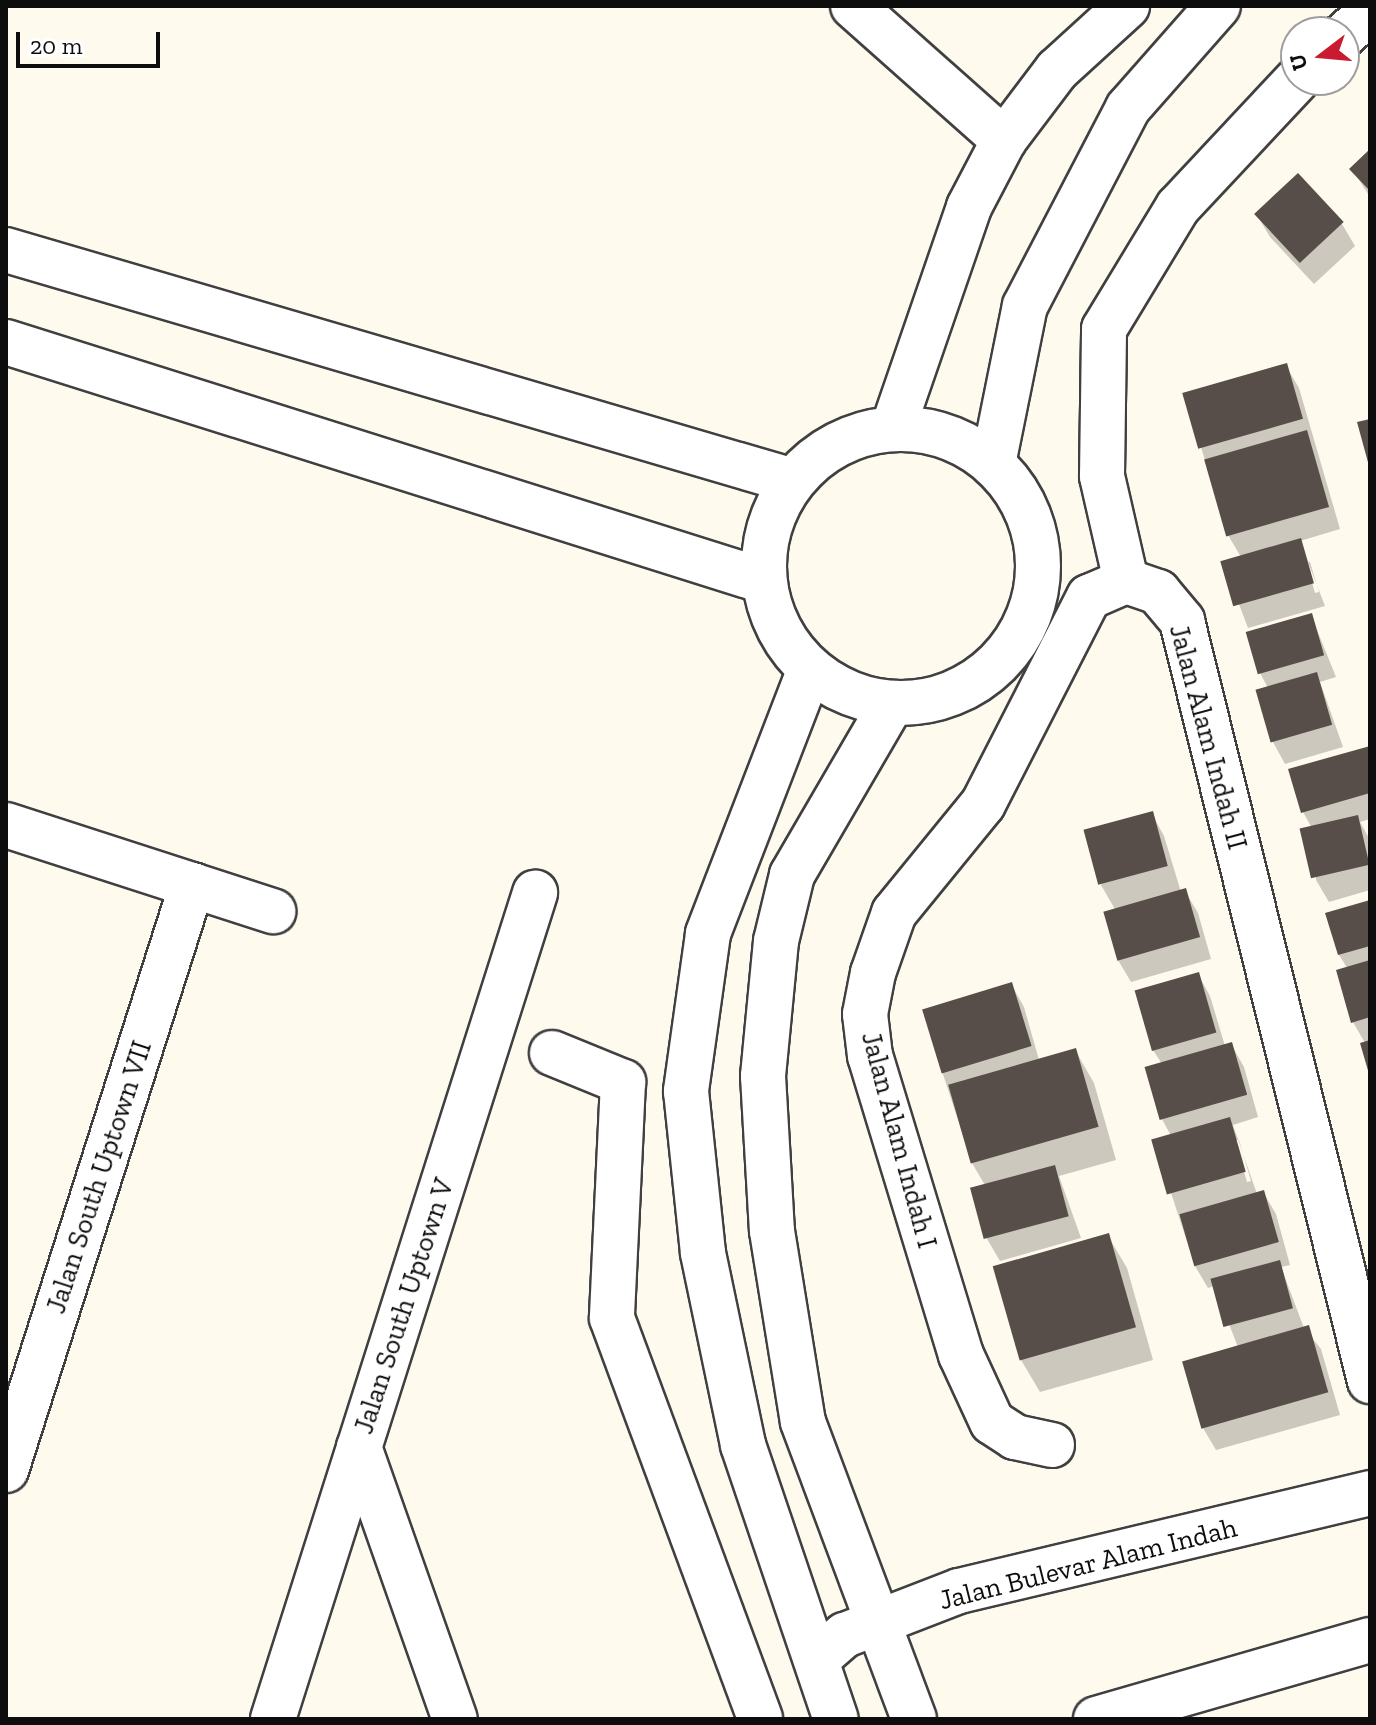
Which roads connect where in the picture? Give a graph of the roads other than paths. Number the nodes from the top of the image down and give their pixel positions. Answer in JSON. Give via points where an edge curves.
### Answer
{"nodes":[{"id":1,"x":853,"y":6,"type":"edge"},
{"id":2,"x":1127,"y":6,"type":"edge"},
{"id":3,"x":1218,"y":6,"type":"edge"},
{"id":4,"x":1282,"y":96,"type":"edge"},
{"id":5,"x":1004,"y":140,"type":"junction"},
{"id":6,"x":6,"y":250,"type":"edge"},
{"id":7,"x":6,"y":342,"type":"edge"},
{"id":8,"x":893,"y":428,"type":"junction"},
{"id":9,"x":993,"y":464,"type":"junction"},
{"id":10,"x":793,"y":481,"type":"junction"},
{"id":11,"x":764,"y":581,"type":"junction"},
{"id":12,"x":1126,"y":581,"type":"junction"},
{"id":13,"x":810,"y":669,"type":"junction"},
{"id":14,"x":892,"y":703,"type":"junction"},
{"id":15,"x":6,"y":825,"type":"edge"},
{"id":16,"x":192,"y":885,"type":"junction"},
{"id":17,"x":535,"y":893,"type":"dead end"},
{"id":18,"x":273,"y":911,"type":"dead end"},
{"id":19,"x":552,"y":1053,"type":"dead end"},
{"id":20,"x":1370,"y":1381,"type":"edge"},
{"id":21,"x":1052,"y":1445,"type":"dead end"},
{"id":22,"x":359,"y":1447,"type":"junction"},
{"id":23,"x":6,"y":1470,"type":"edge"},
{"id":24,"x":1370,"y":1493,"type":"edge"},
{"id":25,"x":878,"y":1621,"type":"junction"},
{"id":26,"x":1370,"y":1640,"type":"edge"},
{"id":27,"x":817,"y":1659,"type":"junction"},
{"id":28,"x":273,"y":1719,"type":"edge"},
{"id":29,"x":455,"y":1719,"type":"edge"},
{"id":30,"x":760,"y":1719,"type":"edge"},
{"id":31,"x":836,"y":1719,"type":"edge"},
{"id":32,"x":914,"y":1719,"type":"edge"},
{"id":33,"x":1096,"y":1719,"type":"edge"}],
"edges":[{"from":1,"to":5,"type":"street"},
{"from":2,"to":5,"type":"street","via":[[1057,70]]},
{"from":3,"to":9,"type":"street","via":[[1128,108],[1025,306]]},
{"from":4,"to":12,"type":"street","via":[[1178,207],[1104,329],[1102,476]]},
{"from":5,"to":8,"type":"street","via":[[969,207]]},
{"from":6,"to":10,"type":"street"},
{"from":7,"to":11,"type":"street"},
{"from":8,"to":9,"type":"street","via":[[929,431],[964,444]]},
{"from":8,"to":10,"type":"street","via":[[855,436],[821,454]]},
{"from":9,"to":14,"type":"street","via":[[1020,497],[1035,537],[1038,579],[1027,621],[1005,656],[973,684],[935,700]]},
{"from":10,"to":11,"type":"street","via":[[769,528]]},
{"from":11,"to":13,"type":"street","via":[[788,644]]},
{"from":12,"to":20,"type":"street","name":"Jalan Alam Indah II","via":[[1158,592],[1182,621]]},
{"from":12,"to":21,"type":"street","name":"Jalan Alam Indah I","via":[[1089,597],[983,804],[894,913],[865,1014],[870,1056],[961,1355],[992,1422],[1015,1437]]},
{"from":13,"to":14,"type":"street","via":[[835,687]]},
{"from":13,"to":27,"type":"street","via":[[708,934],[686,1091],[703,1253],[743,1445]]},
{"from":14,"to":25,"type":"street","via":[[792,875],[776,941],[763,1076],[772,1231],[803,1422]]},
{"from":15,"to":16,"type":"street"},
{"from":16,"to":18,"type":"street"},
{"from":16,"to":23,"type":"street","name":"Jalan South Uptown VII"},
{"from":17,"to":22,"type":"street","name":"Jalan South Uptown V"},
{"from":19,"to":30,"type":"street","via":[[623,1082],[612,1318]]},
{"from":22,"to":28,"type":"street","name":"Jalan South Uptown V"},
{"from":22,"to":29,"type":"street"},
{"from":24,"to":25,"type":"street","name":"Jalan Bulevar Alam Indah","via":[[959,1591]]},
{"from":25,"to":27,"type":"street","name":"Jalan Bulevar Alam Indah","via":[[845,1635]]},
{"from":25,"to":32,"type":"street"},
{"from":26,"to":33,"type":"street"},
{"from":27,"to":31,"type":"street"}]}
